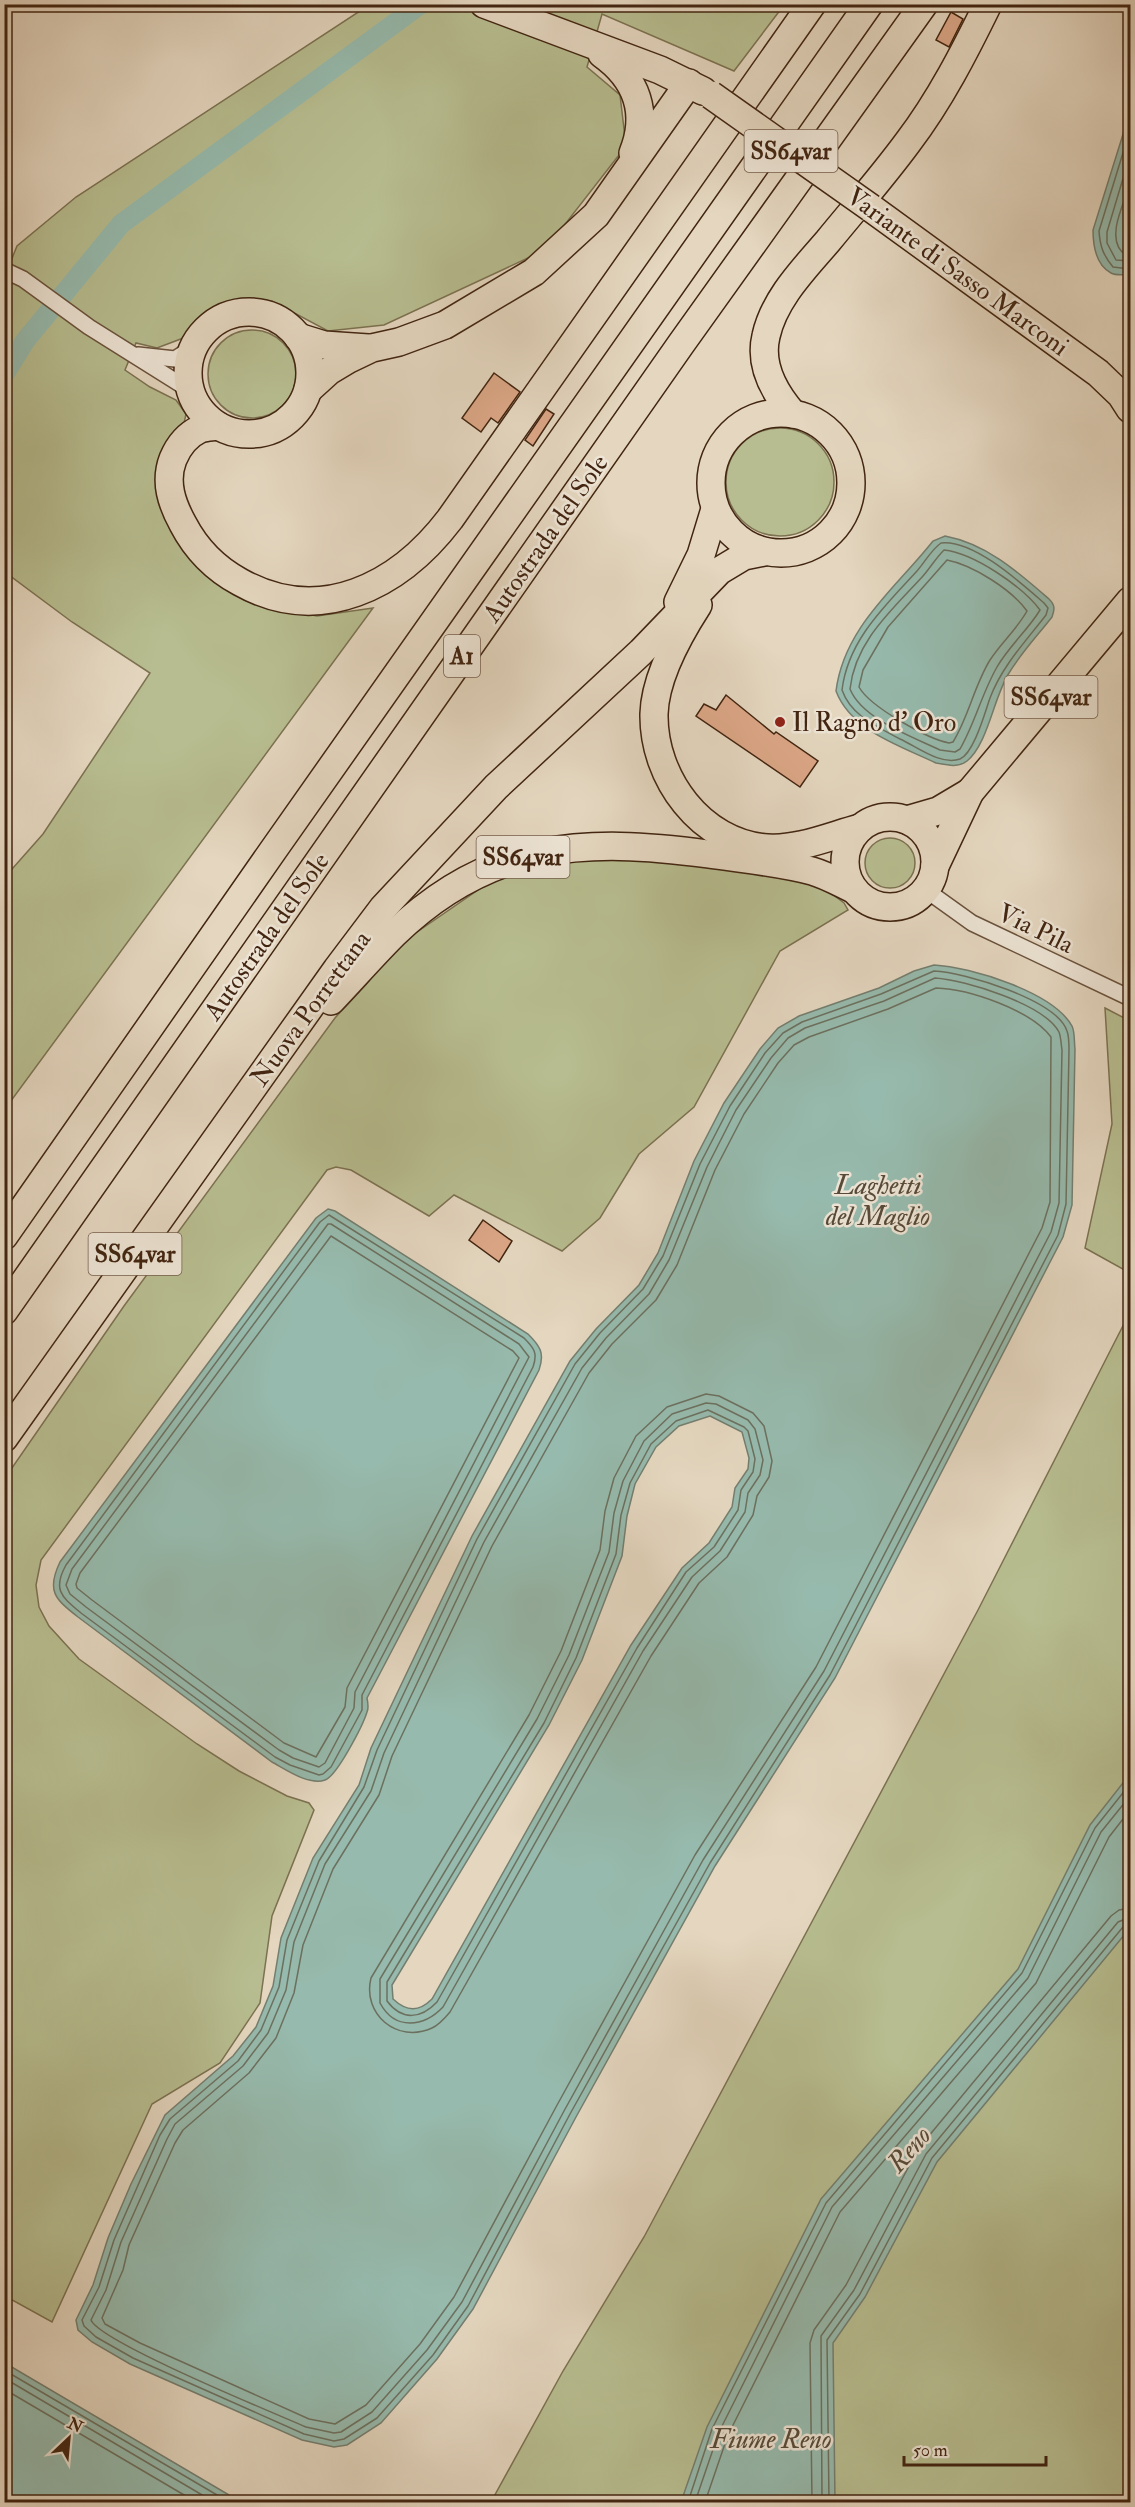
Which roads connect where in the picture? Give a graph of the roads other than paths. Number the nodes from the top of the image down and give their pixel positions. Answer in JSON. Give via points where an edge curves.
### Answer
{"nodes":[{"id":1,"x":812,"y":4,"type":"edge"},
{"id":2,"x":869,"y":4,"type":"edge"},
{"id":3,"x":924,"y":4,"type":"edge"},
{"id":4,"x":988,"y":4,"type":"edge"},
{"id":5,"x":486,"y":5,"type":"edge"},
{"id":6,"x":583,"y":42,"type":"junction"},
{"id":7,"x":700,"y":89,"type":"junction"},
{"id":8,"x":624,"y":176,"type":"junction"},
{"id":9,"x":4,"y":270,"type":"edge"},
{"id":10,"x":298,"y":337,"type":"junction"},
{"id":11,"x":195,"y":346,"type":"junction"},
{"id":12,"x":372,"y":348,"type":"junction"},
{"id":13,"x":135,"y":354,"type":"junction"},
{"id":14,"x":308,"y":390,"type":"junction"},
{"id":15,"x":191,"y":391,"type":"junction"},
{"id":16,"x":1131,"y":409,"type":"edge"},
{"id":17,"x":793,"y":414,"type":"junction"},
{"id":18,"x":218,"y":426,"type":"junction"},
{"id":19,"x":715,"y":509,"type":"junction"},
{"id":20,"x":764,"y":552,"type":"junction"},
{"id":21,"x":719,"y":571,"type":"junction"},
{"id":22,"x":1131,"y":601,"type":"edge"},
{"id":23,"x":667,"y":623,"type":"junction"},
{"id":24,"x":970,"y":792,"type":"junction"},
{"id":25,"x":907,"y":820,"type":"junction"},
{"id":26,"x":860,"y":828,"type":"junction"},
{"id":27,"x":931,"y":878,"type":"junction"},
{"id":28,"x":853,"y":889,"type":"junction"},
{"id":29,"x":1131,"y":998,"type":"edge"},
{"id":30,"x":266,"y":1069,"type":"junction"},
{"id":31,"x":4,"y":1236,"type":"edge"},
{"id":32,"x":4,"y":1311,"type":"edge"},
{"id":33,"x":4,"y":1438,"type":"edge"}],
"edges":[{"from":1,"to":18,"type":"highway","via":[[450,519],[422,552],[398,571],[340,598],[301,602],[276,599],[255,590],[215,565],[195,545],[181,521],[172,501],[169,479],[182,443],[200,429]]},
{"from":2,"to":31,"type":"highway","name":"Autostrada del Sole","number":"A1"},
{"from":3,"to":32,"type":"highway","name":"Autostrada del Sole","number":"A1"},
{"from":4,"to":17,"type":"highway","via":[[910,141],[800,275],[774,314],[765,337],[765,359],[769,378]]},
{"from":5,"to":6,"type":"highway","name":"Variante di Sasso Marconi","number":"SS64var"},
{"from":6,"to":7,"type":"highway","name":"Variante di Sasso Marconi","number":"SS64var"},
{"from":6,"to":8,"type":"highway","via":[[627,76],[636,97],[641,130]]},
{"from":7,"to":8,"type":"highway"},
{"from":7,"to":16,"type":"highway","name":"Variante di Sasso Marconi","number":"SS64var","bridge":true,"via":[[1002,301],[1098,373]]},
{"from":8,"to":12,"type":"highway","via":[[596,215],[534,272],[445,324]]},
{"from":9,"to":13,"type":"street"},
{"from":10,"to":11,"type":"highway","via":[[276,319],[248,312],[212,325]]},
{"from":10,"to":12,"type":"highway","via":[[324,345]]},
{"from":10,"to":14,"type":"highway","via":[[307,354]]},
{"from":11,"to":13,"type":"street","via":[[174,359]]},
{"from":11,"to":15,"type":"highway","via":[[188,374]]},
{"from":12,"to":14,"type":"highway","via":[[329,371]]},
{"from":13,"to":15,"type":"street"},
{"from":14,"to":18,"type":"highway","via":[[288,421],[272,430],[235,433]]},
{"from":15,"to":18,"type":"highway","via":[[197,405]]},
{"from":17,"to":19,"type":"highway","number":"SS64var","via":[[772,413],[733,430],[712,467],[710,488]]},
{"from":17,"to":20,"type":"highway","number":"SS64var","via":[[812,420],[829,432],[842,449],[850,468],[847,509],[822,541],[784,554]]},
{"from":19,"to":20,"type":"highway","number":"SS64var","via":[[726,528],[743,543]]},
{"from":19,"to":23,"type":"highway","number":"SS64var","via":[[701,555]]},
{"from":20,"to":21,"type":"highway","number":"SS64var","via":[[744,556]]},
{"from":21,"to":23,"type":"highway"},
{"from":21,"to":26,"type":"highway","number":"SS64var","via":[[681,634],[658,687],[655,735],[669,781],[701,820],[731,837],[765,848],[813,843]]},
{"from":22,"to":24,"type":"highway","number":"SS64var"},
{"from":23,"to":30,"type":"highway","name":"Nuova Porrettana","number":"SS64var","via":[[496,787],[382,908]]},
{"from":24,"to":25,"type":"highway","number":"SS64var","via":[[938,811]]},
{"from":24,"to":27,"type":"highway","number":"SS64var"},
{"from":25,"to":26,"type":"highway","number":"SS64var","via":[[882,818]]},
{"from":25,"to":27,"type":"highway","via":[[929,838],[934,852]]},
{"from":26,"to":28,"type":"highway","via":[[851,838],[844,864]]},
{"from":27,"to":28,"type":"highway","number":"SS64var","via":[[907,905],[895,908],[871,904]]},
{"from":27,"to":29,"type":"street","name":"Via Pila","via":[[972,923]]},
{"from":28,"to":30,"type":"highway","number":"SS64var","via":[[813,871],[650,846],[589,845],[523,857],[471,878],[422,911],[395,934]]},
{"from":30,"to":33,"type":"highway","name":"Nuova Porrettana","number":"SS64var"}]}
